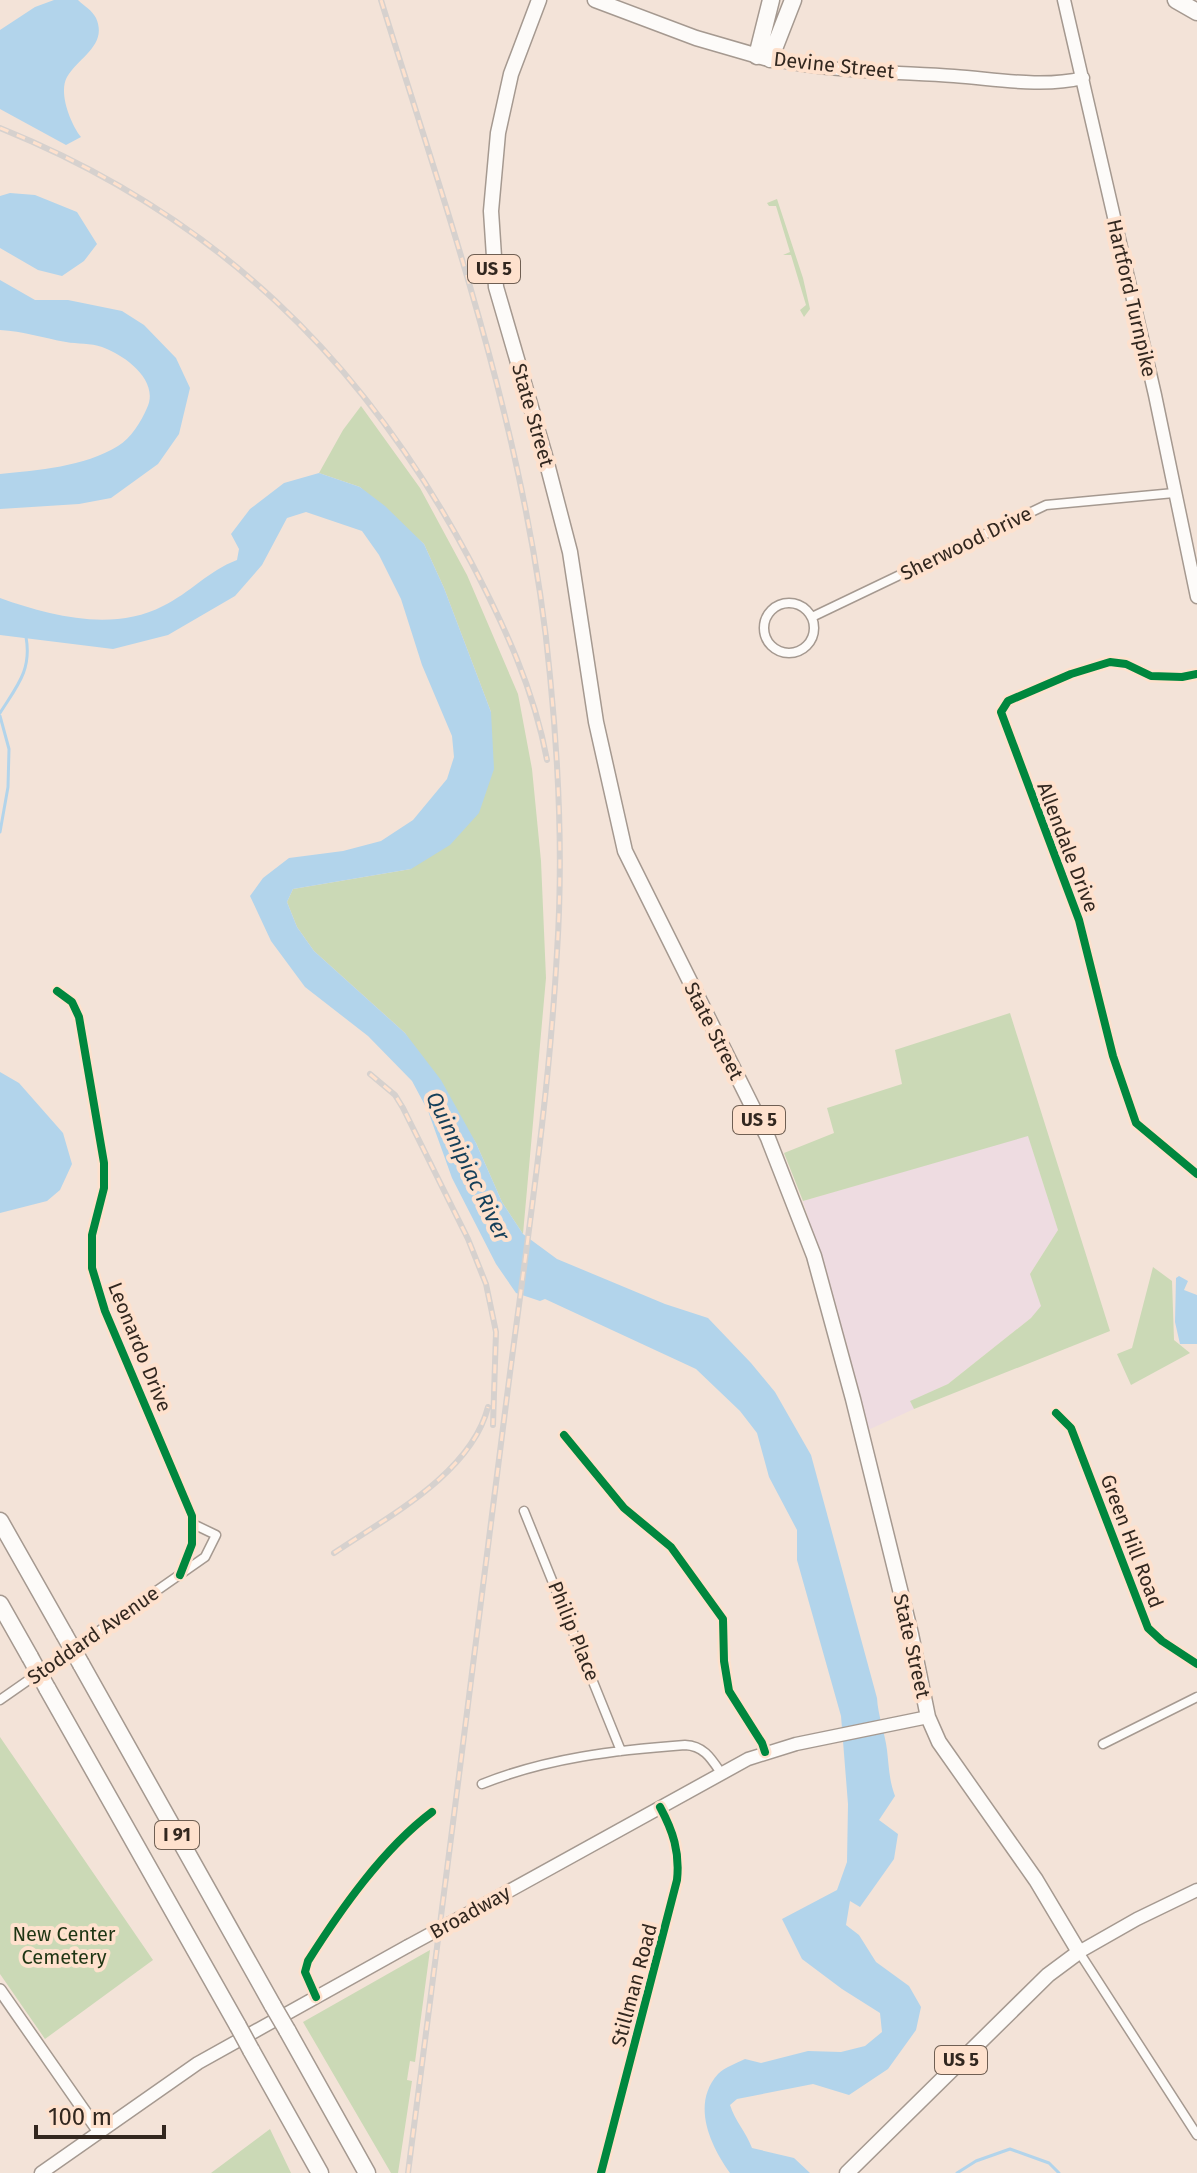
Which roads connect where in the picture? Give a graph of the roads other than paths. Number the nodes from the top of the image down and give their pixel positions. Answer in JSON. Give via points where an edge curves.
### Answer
{"nodes":[{"id":1,"x":539,"y":0,"type":"edge"},
{"id":2,"x":595,"y":0,"type":"edge"},
{"id":3,"x":771,"y":0,"type":"edge"},
{"id":4,"x":793,"y":0,"type":"edge"},
{"id":5,"x":1064,"y":0,"type":"edge"},
{"id":6,"x":1176,"y":0,"type":"edge"},
{"id":7,"x":1197,"y":12,"type":"edge"},
{"id":8,"x":763,"y":57,"type":"junction"},
{"id":9,"x":1083,"y":78,"type":"junction"},
{"id":10,"x":1174,"y":493,"type":"junction"},
{"id":11,"x":1197,"y":597,"type":"edge"},
{"id":12,"x":812,"y":617,"type":"junction"},
{"id":13,"x":1197,"y":674,"type":"edge"},
{"id":14,"x":57,"y":991,"type":"dead end"},
{"id":15,"x":1197,"y":1174,"type":"edge"},
{"id":16,"x":1056,"y":1413,"type":"dead end"},
{"id":17,"x":564,"y":1435,"type":"dead end"},
{"id":18,"x":524,"y":1511,"type":"dead end"},
{"id":19,"x":0,"y":1521,"type":"edge"},
{"id":20,"x":193,"y":1524,"type":"junction"},
{"id":21,"x":180,"y":1575,"type":"junction"},
{"id":22,"x":0,"y":1604,"type":"edge"},
{"id":23,"x":1197,"y":1664,"type":"edge"},
{"id":24,"x":1197,"y":1697,"type":"edge"},
{"id":25,"x":0,"y":1700,"type":"edge"},
{"id":26,"x":928,"y":1717,"type":"junction"},
{"id":27,"x":1103,"y":1744,"type":"dead end"},
{"id":28,"x":621,"y":1751,"type":"junction"},
{"id":29,"x":765,"y":1752,"type":"junction"},
{"id":30,"x":721,"y":1773,"type":"junction"},
{"id":31,"x":482,"y":1784,"type":"dead end"},
{"id":32,"x":660,"y":1807,"type":"junction"},
{"id":33,"x":432,"y":1812,"type":"dead end"},
{"id":34,"x":1197,"y":1890,"type":"edge"},
{"id":35,"x":1079,"y":1952,"type":"junction"},
{"id":36,"x":0,"y":1990,"type":"edge"},
{"id":37,"x":316,"y":1997,"type":"junction"},
{"id":38,"x":99,"y":2132,"type":"junction"},
{"id":39,"x":1197,"y":2135,"type":"edge"},
{"id":40,"x":301,"y":2139,"type":"junction"},
{"id":41,"x":41,"y":2173,"type":"edge"},
{"id":42,"x":308,"y":2173,"type":"edge"},
{"id":43,"x":320,"y":2173,"type":"edge"},
{"id":44,"x":367,"y":2173,"type":"edge"},
{"id":45,"x":601,"y":2173,"type":"edge"},
{"id":46,"x":847,"y":2173,"type":"edge"}],
"edges":[{"from":1,"to":26,"type":"main road","name":"State Street","number":"US 5","via":[[501,117],[492,190],[493,263],[570,552],[611,797],[625,851],[768,1138],[814,1256]]},
{"from":2,"to":8,"type":"main road","name":"Devine Street"},
{"from":3,"to":8,"type":"highway"},
{"from":4,"to":8,"type":"highway"},
{"from":5,"to":9,"type":"main road","name":"Hartford Turnpike"},
{"from":6,"to":7,"type":"highway"},
{"from":8,"to":9,"type":"main road","name":"Devine Street","via":[[846,69],[1014,81]]},
{"from":9,"to":10,"type":"main road","name":"Hartford Turnpike"},
{"from":10,"to":11,"type":"main road","name":"Hartford Turnpike"},
{"from":10,"to":12,"type":"street","name":"Sherwood Drive","via":[[1046,505]]},
{"from":12,"to":12,"type":"street","via":[[791,602],[775,607],[764,621],[766,638],[776,650],[799,651],[811,640]]},
{"from":13,"to":15,"type":"street","name":"Allendale Drive","via":[[1151,676],[1110,662],[1008,701],[1001,712],[1079,920],[1113,1056],[1136,1123]]},
{"from":14,"to":20,"type":"street","name":"Leonardo Drive","via":[[72,1002],[79,1017],[104,1163],[92,1268]]},
{"from":16,"to":23,"type":"street","name":"Green Hill Road","via":[[1071,1428],[1148,1628]]},
{"from":17,"to":29,"type":"street","via":[[624,1508],[671,1547],[723,1619],[729,1691]]},
{"from":18,"to":28,"type":"street","name":"Philip Place"},
{"from":19,"to":44,"type":"highway","number":"I 91","bridge":true},
{"from":20,"to":21,"type":"street"},
{"from":20,"to":21,"type":"street","name":"Stoddard Avenue","via":[[216,1535],[207,1555]]},
{"from":21,"to":25,"type":"street","name":"Stoddard Avenue"},
{"from":22,"to":40,"type":"highway","number":"I 91","bridge":true},
{"from":24,"to":27,"type":"street"},
{"from":26,"to":29,"type":"main road","name":"Broadway"},
{"from":26,"to":35,"type":"main road","name":"State Street","number":"US 5","via":[[939,1742],[1036,1880]]},
{"from":28,"to":30,"type":"street","via":[[696,1746]]},
{"from":28,"to":31,"type":"street","via":[[545,1763]]},
{"from":29,"to":30,"type":"main road","name":"Broadway"},
{"from":30,"to":32,"type":"main road","name":"Broadway"},
{"from":32,"to":37,"type":"main road","name":"Broadway","bridge":true},
{"from":32,"to":45,"type":"street","name":"Stillman Road","via":[[676,1841],[677,1880]]},
{"from":33,"to":37,"type":"street","via":[[380,1862],[308,1961],[306,1976]]},
{"from":34,"to":35,"type":"main road"},
{"from":35,"to":39,"type":"street","name":"State Street"},
{"from":35,"to":46,"type":"main road","number":"US 5","via":[[1039,1983]]},
{"from":36,"to":38,"type":"street"},
{"from":37,"to":38,"type":"main road","name":"Broadway","via":[[198,2063]]},
{"from":38,"to":41,"type":"main road","name":"Broadway"},
{"from":40,"to":42,"type":"highway"},
{"from":40,"to":43,"type":"highway","number":"I 91"}]}
